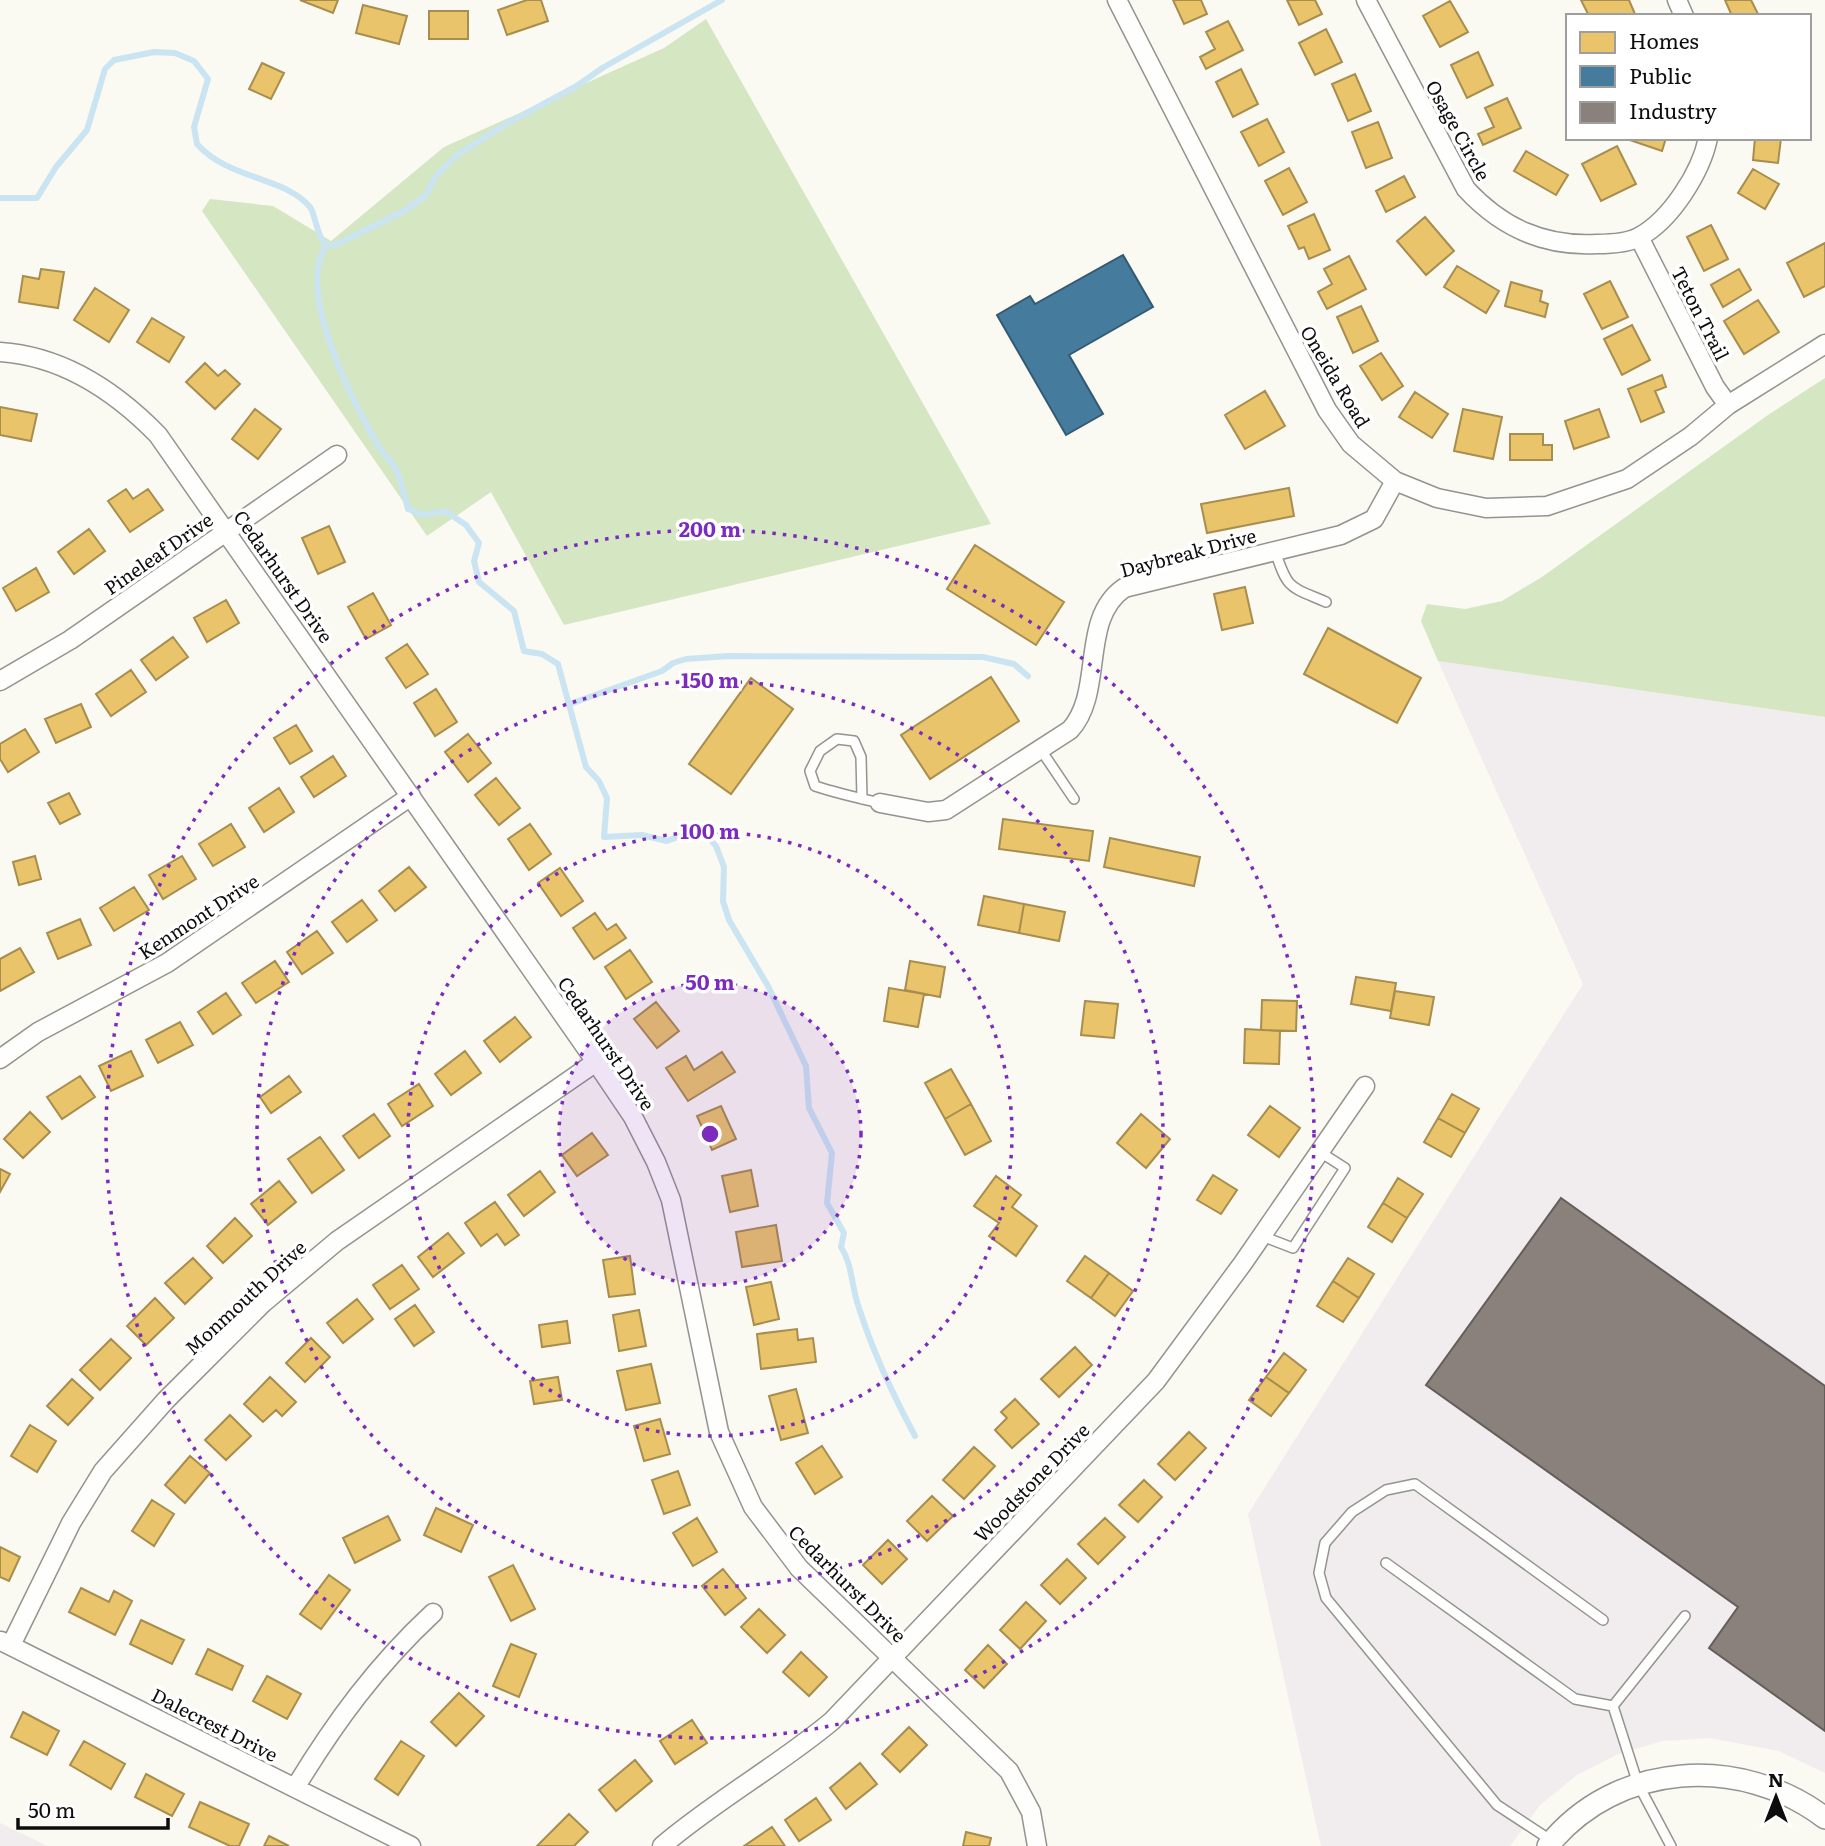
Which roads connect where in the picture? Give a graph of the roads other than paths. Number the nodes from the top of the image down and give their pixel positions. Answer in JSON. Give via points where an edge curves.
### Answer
{"nodes":[{"id":1,"x":1117,"y":0,"type":"edge"},
{"id":2,"x":1366,"y":0,"type":"edge"},
{"id":3,"x":1707,"y":140,"type":"edge"},
{"id":4,"x":1639,"y":237,"type":"junction"},
{"id":5,"x":1825,"y":344,"type":"edge"},
{"id":6,"x":0,"y":352,"type":"edge"},
{"id":7,"x":1728,"y":405,"type":"junction"},
{"id":8,"x":337,"y":455,"type":"dead end"},
{"id":9,"x":1395,"y":481,"type":"junction"},
{"id":10,"x":227,"y":531,"type":"junction"},
{"id":11,"x":1275,"y":551,"type":"junction"},
{"id":12,"x":1326,"y":602,"type":"dead end"},
{"id":13,"x":0,"y":681,"type":"edge"},
{"id":14,"x":1041,"y":750,"type":"junction"},
{"id":15,"x":411,"y":796,"type":"junction"},
{"id":16,"x":862,"y":799,"type":"junction"},
{"id":17,"x":1074,"y":799,"type":"dead end"},
{"id":18,"x":880,"y":803,"type":"joint"},
{"id":19,"x":0,"y":1059,"type":"edge"},
{"id":20,"x":596,"y":1062,"type":"junction"},
{"id":21,"x":1365,"y":1086,"type":"dead end"},
{"id":22,"x":1320,"y":1152,"type":"junction"},
{"id":23,"x":1262,"y":1236,"type":"junction"},
{"id":24,"x":1386,"y":1563,"type":"dead end"},
{"id":25,"x":433,"y":1613,"type":"dead end"},
{"id":26,"x":1685,"y":1616,"type":"dead end"},
{"id":27,"x":1603,"y":1620,"type":"dead end"},
{"id":28,"x":5,"y":1643,"type":"edge"},
{"id":29,"x":892,"y":1658,"type":"junction"},
{"id":30,"x":1613,"y":1706,"type":"junction"},
{"id":31,"x":1638,"y":1784,"type":"junction"},
{"id":32,"x":295,"y":1788,"type":"junction"},
{"id":33,"x":1825,"y":1818,"type":"edge"},
{"id":34,"x":1550,"y":1843,"type":"edge"},
{"id":35,"x":411,"y":1846,"type":"edge"},
{"id":36,"x":662,"y":1846,"type":"edge"},
{"id":37,"x":1037,"y":1846,"type":"edge"},
{"id":38,"x":1671,"y":1846,"type":"edge"}],
"edges":[{"from":1,"to":9,"type":"street","name":"Oneida Road","via":[[1327,411],[1351,444]]},
{"from":2,"to":4,"type":"street","name":"Osage Circle","via":[[1453,169],[1480,205],[1514,229],[1548,242],[1610,244]]},
{"from":3,"to":4,"type":"street","name":"Osage Circle","via":[[1691,184]]},
{"from":4,"to":7,"type":"street","name":"Teton Trail"},
{"from":5,"to":7,"type":"street","name":"Oneida Road"},
{"from":6,"to":10,"type":"street","name":"Cedarhurst Drive","via":[[69,371],[125,403],[158,435]]},
{"from":7,"to":9,"type":"street","name":"Oneida Road","via":[[1627,479],[1546,506],[1486,508],[1437,498]]},
{"from":8,"to":10,"type":"street","name":"Pineleaf Drive"},
{"from":9,"to":11,"type":"street","name":"Daybreak Drive","via":[[1374,519],[1341,534]]},
{"from":10,"to":13,"type":"street","name":"Pineleaf Drive","via":[[71,640]]},
{"from":10,"to":15,"type":"street","name":"Cedarhurst Drive"},
{"from":11,"to":12,"type":"lane","via":[[1285,581]]},
{"from":11,"to":14,"type":"street","name":"Daybreak Drive","via":[[1131,585],[1114,595],[1103,613],[1081,713],[1070,730]]},
{"from":14,"to":17,"type":"lane"},
{"from":14,"to":18,"type":"street","name":"Daybreak Drive","via":[[939,812]]},
{"from":15,"to":19,"type":"street","name":"Kenmont Drive","via":[[167,963],[38,1032]]},
{"from":15,"to":20,"type":"street","name":"Cedarhurst Drive"},
{"from":16,"to":16,"type":"lane","via":[[815,786],[810,771],[820,751],[836,739],[854,741],[861,757]]},
{"from":16,"to":18,"type":"lane"},
{"from":20,"to":28,"type":"street","name":"Monmouth Drive","via":[[337,1241],[215,1352],[103,1471]]},
{"from":20,"to":29,"type":"street","name":"Cedarhurst Drive","via":[[633,1117],[671,1200],[712,1403],[740,1483],[786,1554]]},
{"from":21,"to":22,"type":"street","name":"Woodstone Drive"},
{"from":22,"to":23,"type":"street","name":"Woodstone Drive"},
{"from":22,"to":23,"type":"lane","via":[[1345,1168],[1293,1248]]},
{"from":23,"to":29,"type":"street","name":"Woodstone Drive","via":[[1156,1381]]},
{"from":24,"to":30,"type":"lane","via":[[1574,1699]]},
{"from":25,"to":32,"type":"street","via":[[367,1680]]},
{"from":26,"to":30,"type":"lane"},
{"from":27,"to":34,"type":"lane","via":[[1415,1484],[1386,1490],[1352,1512],[1325,1543],[1319,1573],[1326,1598],[1497,1805]]},
{"from":28,"to":32,"type":"street","name":"Dalecrest Drive"},
{"from":29,"to":36,"type":"street","name":"Woodstone Drive","via":[[804,1744]]},
{"from":29,"to":37,"type":"street","name":"Cedarhurst Drive","via":[[1009,1771],[1031,1812]]},
{"from":30,"to":31,"type":"lane"},
{"from":31,"to":33,"type":"street","via":[[1688,1774],[1737,1777],[1782,1791]]},
{"from":31,"to":34,"type":"street","via":[[1595,1804]]},
{"from":31,"to":38,"type":"lane"},
{"from":32,"to":35,"type":"street","name":"Dalecrest Drive"}]}
